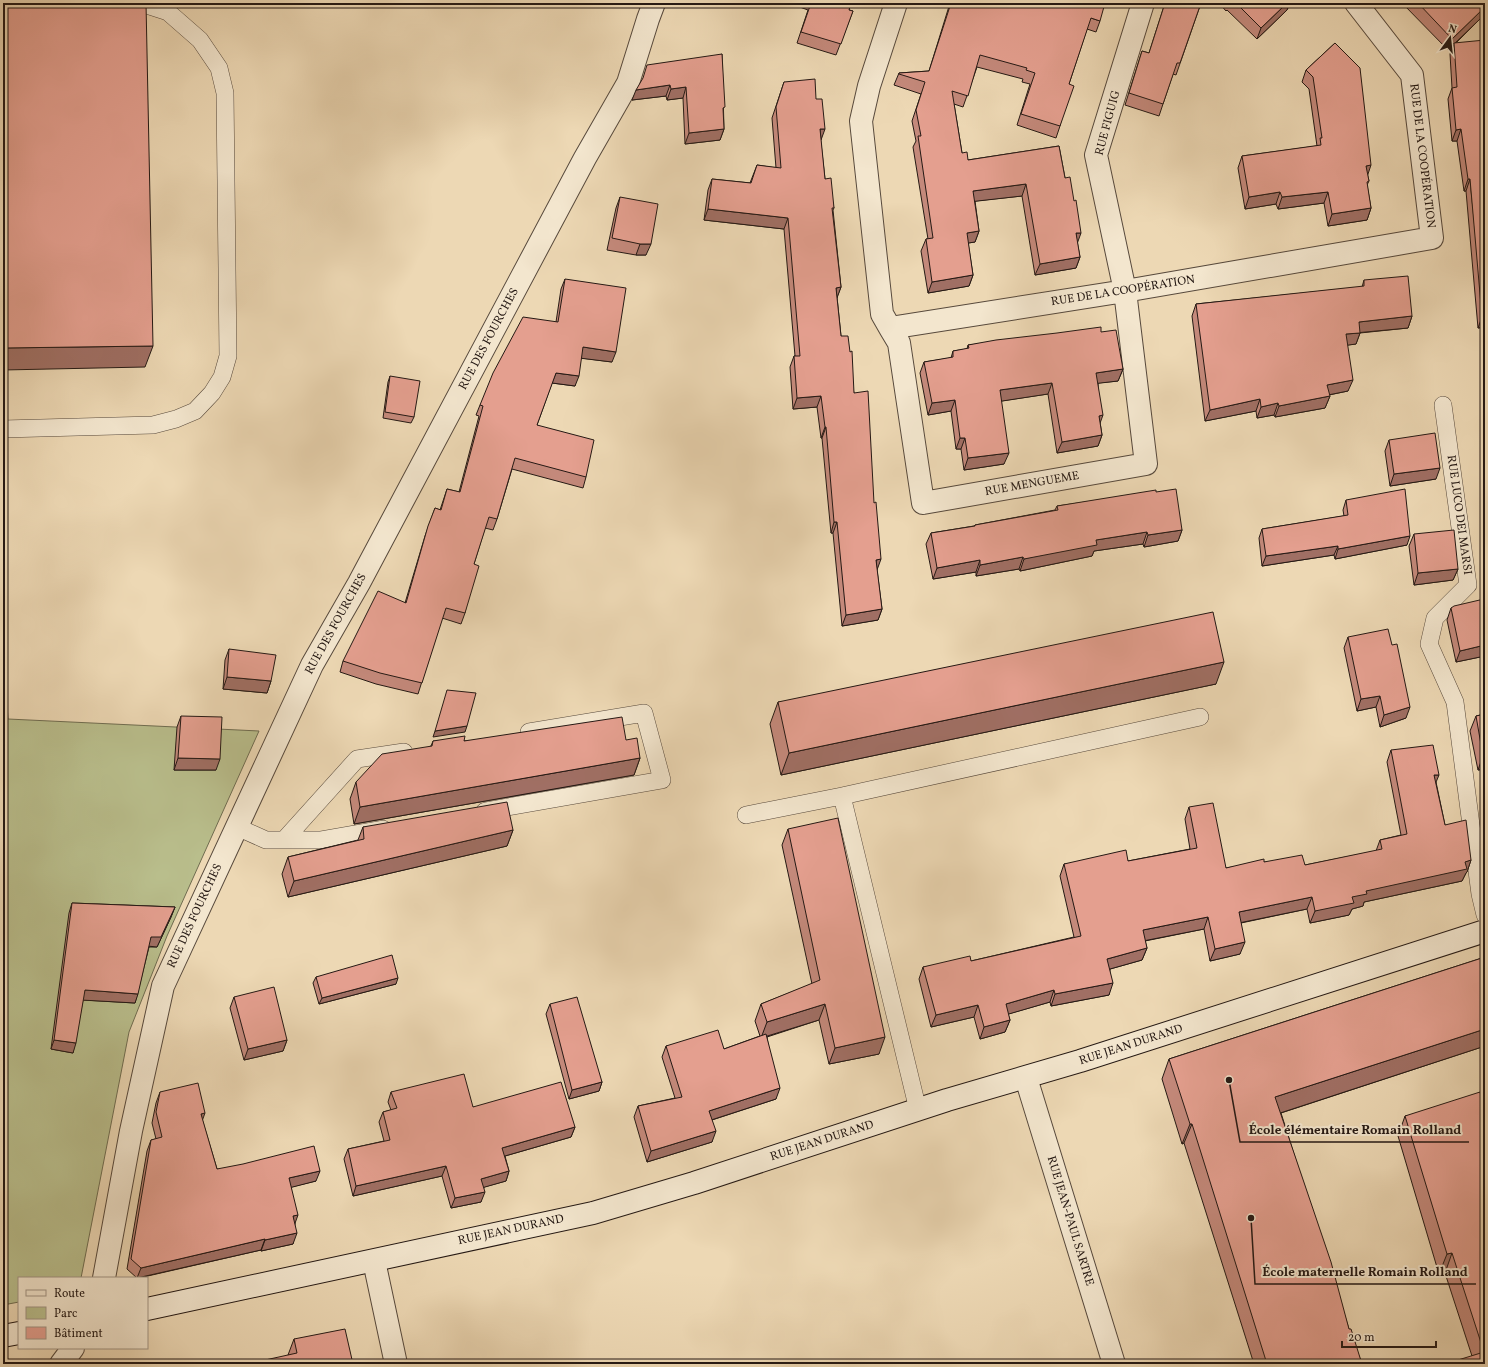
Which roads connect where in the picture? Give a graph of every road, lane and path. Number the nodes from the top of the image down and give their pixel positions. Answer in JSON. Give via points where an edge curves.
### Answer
{"nodes":[{"id":1,"x":140,"y":3,"type":"edge"},
{"id":2,"x":654,"y":3,"type":"edge"},
{"id":3,"x":896,"y":3,"type":"edge"},
{"id":4,"x":1143,"y":3,"type":"edge"},
{"id":5,"x":1356,"y":3,"type":"edge"},
{"id":6,"x":1124,"y":291,"type":"junction"},
{"id":7,"x":890,"y":328,"type":"junction"},
{"id":8,"x":1443,"y":405,"type":"dead end"},
{"id":9,"x":3,"y":429,"type":"edge"},
{"id":10,"x":1200,"y":717,"type":"dead end"},
{"id":11,"x":512,"y":734,"type":"edge"},
{"id":12,"x":419,"y":749,"type":"edge"},
{"id":13,"x":842,"y":796,"type":"junction"},
{"id":14,"x":468,"y":814,"type":"edge"},
{"id":15,"x":746,"y":815,"type":"dead end"},
{"id":16,"x":237,"y":827,"type":"junction"},
{"id":17,"x":398,"y":827,"type":"edge"},
{"id":18,"x":284,"y":840,"type":"junction"},
{"id":19,"x":1485,"y":915,"type":"edge"},
{"id":20,"x":1485,"y":930,"type":"edge"},
{"id":21,"x":1026,"y":1078,"type":"junction"},
{"id":22,"x":918,"y":1110,"type":"junction"},
{"id":23,"x":374,"y":1261,"type":"junction"},
{"id":24,"x":104,"y":1277,"type":"edge"},
{"id":25,"x":148,"y":1309,"type":"edge"},
{"id":26,"x":18,"y":1333,"type":"edge"},
{"id":27,"x":3,"y":1336,"type":"edge"},
{"id":28,"x":72,"y":1349,"type":"edge"},
{"id":29,"x":61,"y":1364,"type":"edge"},
{"id":30,"x":396,"y":1364,"type":"edge"},
{"id":31,"x":1114,"y":1364,"type":"edge"}],
"edges":[{"from":1,"to":9,"type":"lane","via":[[168,12],[200,40],[219,68],[225,92],[228,356],[222,377],[212,393],[195,411],[153,425]]},
{"from":2,"to":16,"type":"street","name":"RUE DES FOURCHES","via":[[628,83],[585,158],[359,583],[312,665]]},
{"from":3,"to":7,"type":"street","via":[[869,86],[861,121],[882,314]]},
{"from":4,"to":6,"type":"street","name":"RUE FIGUIG","via":[[1096,155]]},
{"from":5,"to":6,"type":"street","name":"RUE DE LA COOPÉRATION","via":[[1412,75],[1432,238]]},
{"from":6,"to":7,"type":"street","name":"RUE DE LA COOPÉRATION"},
{"from":6,"to":7,"type":"street","name":"RUE MENGUEME","via":[[1146,464],[923,503],[898,343]]},
{"from":8,"to":19,"type":"lane","name":"RUE LUCO DEI MARSI","via":[[1468,585],[1435,618],[1429,644],[1455,702],[1479,887]]},
{"from":10,"to":13,"type":"lane"},
{"from":11,"to":14,"type":"lane","via":[[644,713],[662,780]]},
{"from":12,"to":18,"type":"lane","via":[[357,759]]},
{"from":13,"to":15,"type":"lane"},
{"from":13,"to":22,"type":"lane"},
{"from":16,"to":18,"type":"lane","via":[[266,840]]},
{"from":16,"to":24,"type":"street","name":"RUE DES FOURCHES","via":[[162,986]]},
{"from":17,"to":18,"type":"lane","via":[[320,840]]},
{"from":20,"to":21,"type":"street","name":"RUE JEAN DURAND"},
{"from":21,"to":22,"type":"street","name":"RUE JEAN DURAND"},
{"from":21,"to":31,"type":"street","name":"RUE JEAN-PAUL SARTRE"},
{"from":22,"to":23,"type":"street","name":"RUE JEAN DURAND","via":[[694,1183],[600,1210]]},
{"from":23,"to":25,"type":"street","name":"RUE JEAN DURAND"},
{"from":23,"to":30,"type":"street"},
{"from":26,"to":27,"type":"street"},
{"from":28,"to":29,"type":"street"}]}
